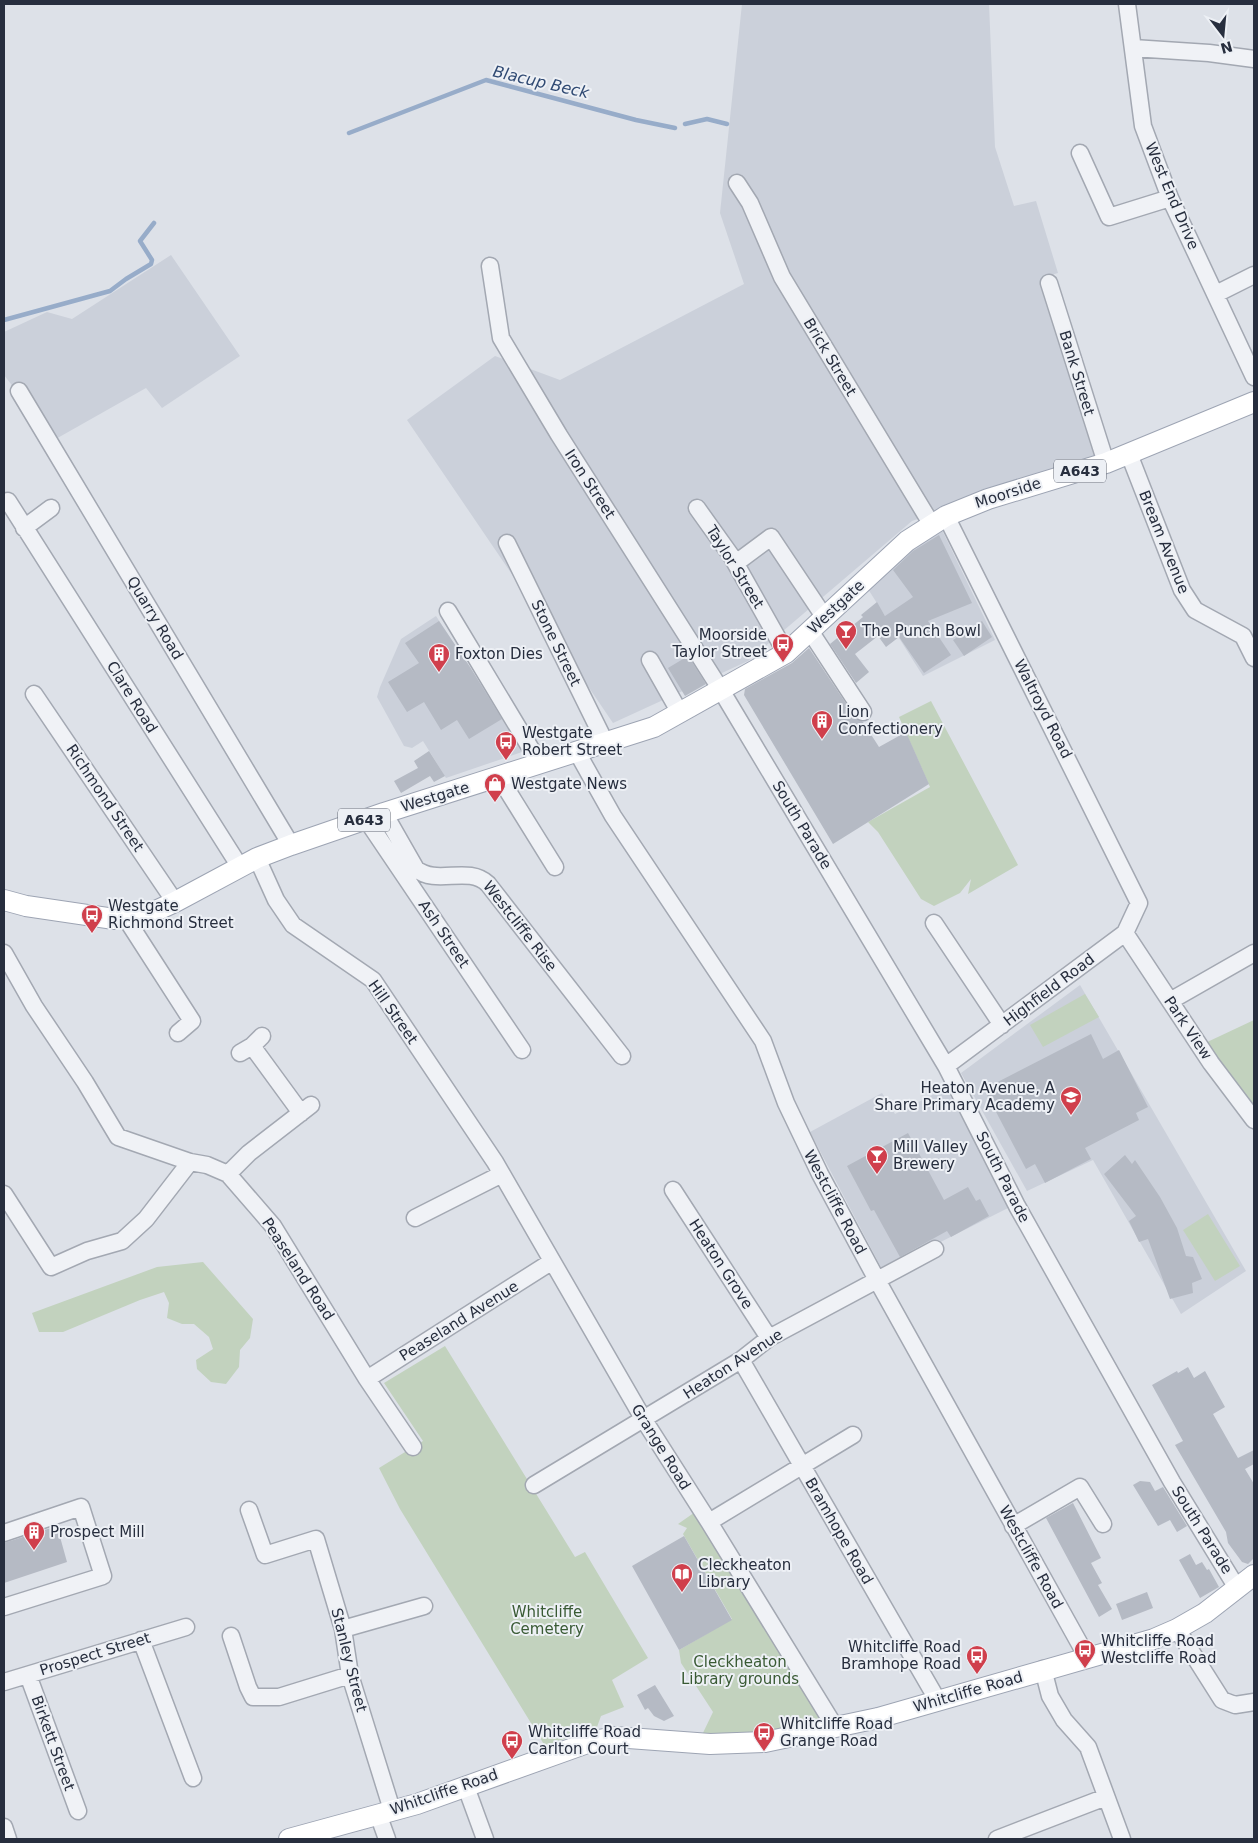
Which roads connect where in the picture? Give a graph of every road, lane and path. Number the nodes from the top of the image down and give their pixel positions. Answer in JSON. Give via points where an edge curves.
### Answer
{"nodes":[{"id":1,"x":1127,"y":4,"type":"edge"},
{"id":2,"x":1133,"y":48,"type":"junction"},
{"id":3,"x":1254,"y":59,"type":"edge"},
{"id":4,"x":1080,"y":153,"type":"dead end"},
{"id":5,"x":737,"y":184,"type":"dead end"},
{"id":6,"x":1170,"y":198,"type":"junction"},
{"id":7,"x":490,"y":266,"type":"dead end"},
{"id":8,"x":1254,"y":275,"type":"edge"},
{"id":9,"x":1049,"y":283,"type":"dead end"},
{"id":10,"x":1216,"y":294,"type":"junction"},
{"id":11,"x":1254,"y":378,"type":"edge"},
{"id":12,"x":19,"y":391,"type":"dead end"},
{"id":13,"x":1254,"y":402,"type":"edge"},
{"id":14,"x":1129,"y":454,"type":"junction"},
{"id":15,"x":1106,"y":463,"type":"junction"},
{"id":16,"x":8,"y":501,"type":"dead end"},
{"id":17,"x":51,"y":508,"type":"dead end"},
{"id":18,"x":697,"y":508,"type":"dead end"},
{"id":19,"x":939,"y":520,"type":"junction"},
{"id":20,"x":24,"y":528,"type":"junction"},
{"id":21,"x":907,"y":541,"type":"joint"},
{"id":22,"x":507,"y":542,"type":"dead end"},
{"id":23,"x":736,"y":563,"type":"junction"},
{"id":24,"x":448,"y":610,"type":"dead end"},
{"id":25,"x":818,"y":624,"type":"junction"},
{"id":26,"x":786,"y":653,"type":"junction"},
{"id":27,"x":1254,"y":658,"type":"edge"},
{"id":28,"x":650,"y":660,"type":"dead end"},
{"id":29,"x":722,"y":690,"type":"junction"},
{"id":30,"x":34,"y":694,"type":"dead end"},
{"id":31,"x":680,"y":712,"type":"junction"},
{"id":32,"x":863,"y":712,"type":"dead end"},
{"id":33,"x":606,"y":744,"type":"junction"},
{"id":34,"x":577,"y":752,"type":"junction"},
{"id":35,"x":540,"y":764,"type":"junction"},
{"id":36,"x":499,"y":777,"type":"junction"},
{"id":37,"x":375,"y":816,"type":"junction"},
{"id":38,"x":291,"y":845,"type":"junction"},
{"id":39,"x":248,"y":862,"type":"junction"},
{"id":40,"x":555,"y":866,"type":"dead end"},
{"id":41,"x":4,"y":900,"type":"edge"},
{"id":42,"x":175,"y":902,"type":"junction"},
{"id":43,"x":1139,"y":903,"type":"joint"},
{"id":44,"x":125,"y":917,"type":"junction"},
{"id":45,"x":934,"y":923,"type":"dead end"},
{"id":46,"x":1125,"y":933,"type":"junction"},
{"id":47,"x":4,"y":953,"type":"edge"},
{"id":48,"x":1254,"y":953,"type":"edge"},
{"id":49,"x":1170,"y":1001,"type":"junction"},
{"id":50,"x":1002,"y":1025,"type":"junction"},
{"id":51,"x":178,"y":1033,"type":"dead end"},
{"id":52,"x":251,"y":1045,"type":"dead end"},
{"id":53,"x":522,"y":1050,"type":"dead end"},
{"id":54,"x":622,"y":1056,"type":"dead end"},
{"id":55,"x":946,"y":1066,"type":"junction"},
{"id":56,"x":1254,"y":1120,"type":"edge"},
{"id":57,"x":190,"y":1162,"type":"junction"},
{"id":58,"x":498,"y":1168,"type":"junction"},
{"id":59,"x":228,"y":1174,"type":"junction"},
{"id":60,"x":673,"y":1190,"type":"dead end"},
{"id":61,"x":4,"y":1194,"type":"edge"},
{"id":62,"x":415,"y":1218,"type":"dead end"},
{"id":63,"x":935,"y":1249,"type":"dead end"},
{"id":64,"x":551,"y":1262,"type":"junction"},
{"id":65,"x":877,"y":1280,"type":"junction"},
{"id":66,"x":769,"y":1338,"type":"junction"},
{"id":67,"x":741,"y":1360,"type":"junction"},
{"id":68,"x":367,"y":1379,"type":"junction"},
{"id":69,"x":644,"y":1420,"type":"junction"},
{"id":70,"x":854,"y":1435,"type":"dead end"},
{"id":71,"x":413,"y":1447,"type":"dead end"},
{"id":72,"x":802,"y":1467,"type":"junction"},
{"id":73,"x":534,"y":1485,"type":"dead end"},
{"id":74,"x":249,"y":1510,"type":"dead end"},
{"id":75,"x":709,"y":1522,"type":"junction"},
{"id":76,"x":1103,"y":1524,"type":"dead end"},
{"id":77,"x":1013,"y":1526,"type":"junction"},
{"id":78,"x":4,"y":1533,"type":"edge"},
{"id":79,"x":1254,"y":1575,"type":"edge"},
{"id":80,"x":1237,"y":1588,"type":"junction"},
{"id":81,"x":424,"y":1606,"type":"dead end"},
{"id":82,"x":4,"y":1607,"type":"edge"},
{"id":83,"x":186,"y":1627,"type":"dead end"},
{"id":84,"x":1177,"y":1629,"type":"junction"},
{"id":85,"x":343,"y":1630,"type":"junction"},
{"id":86,"x":230,"y":1636,"type":"dead end"},
{"id":87,"x":141,"y":1640,"type":"junction"},
{"id":88,"x":1087,"y":1657,"type":"junction"},
{"id":89,"x":1043,"y":1670,"type":"junction"},
{"id":90,"x":28,"y":1675,"type":"junction"},
{"id":91,"x":350,"y":1675,"type":"junction"},
{"id":92,"x":4,"y":1682,"type":"edge"},
{"id":93,"x":938,"y":1701,"type":"junction"},
{"id":94,"x":1254,"y":1702,"type":"edge"},
{"id":95,"x":835,"y":1727,"type":"junction"},
{"id":96,"x":192,"y":1778,"type":"dead end"},
{"id":97,"x":466,"y":1787,"type":"junction"},
{"id":98,"x":1106,"y":1797,"type":"junction"},
{"id":99,"x":78,"y":1811,"type":"dead end"},
{"id":100,"x":385,"y":1812,"type":"junction"},
{"id":101,"x":4,"y":1827,"type":"edge"},
{"id":102,"x":8,"y":1839,"type":"edge"},
{"id":103,"x":291,"y":1839,"type":"edge"},
{"id":104,"x":387,"y":1839,"type":"edge"},
{"id":105,"x":485,"y":1839,"type":"edge"},
{"id":106,"x":997,"y":1839,"type":"edge"},
{"id":107,"x":1122,"y":1839,"type":"edge"}],
"edges":[{"from":1,"to":2,"type":"street","name":"West End Drive"},
{"from":2,"to":3,"type":"street"},
{"from":2,"to":6,"type":"street","name":"West End Drive","via":[[1143,126]]},
{"from":4,"to":6,"type":"street","via":[[1109,217]]},
{"from":5,"to":19,"type":"street","name":"Brick Street","via":[[750,203],[782,277]]},
{"from":6,"to":10,"type":"street","name":"West End Drive"},
{"from":7,"to":29,"type":"street","name":"Iron Street","via":[[501,338]]},
{"from":8,"to":10,"type":"street"},
{"from":9,"to":15,"type":"street","name":"Bank Street"},
{"from":10,"to":11,"type":"street","name":"West End Drive"},
{"from":12,"to":38,"type":"street","name":"Quarry Road"},
{"from":13,"to":14,"type":"main road","name":"Moorside","number":"A643"},
{"from":14,"to":15,"type":"main road","name":"Moorside","number":"A643"},
{"from":14,"to":27,"type":"street","name":"Bream Avenue","via":[[1182,590],[1195,610],[1243,636]]},
{"from":15,"to":19,"type":"main road","name":"Moorside","number":"A643","via":[[988,499]]},
{"from":16,"to":20,"type":"street","name":"Clare Road"},
{"from":17,"to":20,"type":"street"},
{"from":18,"to":23,"type":"street","name":"Taylor Street"},
{"from":19,"to":21,"type":"main road","name":"Moorside","number":"A643"},
{"from":19,"to":43,"type":"street","name":"Waltroyd Road"},
{"from":20,"to":39,"type":"street","name":"Clare Road"},
{"from":21,"to":25,"type":"main road","name":"Westgate","number":"A643"},
{"from":22,"to":33,"type":"street","name":"Stone Street"},
{"from":23,"to":25,"type":"street","via":[[771,537]]},
{"from":23,"to":26,"type":"street","name":"Taylor Street"},
{"from":24,"to":35,"type":"street"},
{"from":25,"to":26,"type":"main road","name":"Westgate","number":"A643"},
{"from":25,"to":32,"type":"street"},
{"from":26,"to":29,"type":"main road","name":"Westgate","number":"A643"},
{"from":28,"to":31,"type":"street"},
{"from":29,"to":31,"type":"main road","name":"Westgate","number":"A643"},
{"from":29,"to":55,"type":"street","name":"South Parade"},
{"from":30,"to":42,"type":"street","name":"Richmond Street"},
{"from":31,"to":33,"type":"main road","name":"Westgate","number":"A643","via":[[654,727]]},
{"from":33,"to":34,"type":"main road","name":"Westgate","number":"A643"},
{"from":34,"to":35,"type":"main road","name":"Westgate","number":"A643"},
{"from":34,"to":65,"type":"street","name":"Westcliffe Road","via":[[613,816],[763,1041],[786,1103]]},
{"from":35,"to":36,"type":"main road","name":"Westgate","number":"A643"},
{"from":36,"to":37,"type":"main road","name":"Westgate","number":"A643"},
{"from":36,"to":40,"type":"street"},
{"from":37,"to":38,"type":"main road","name":"Westgate","number":"A643"},
{"from":37,"to":53,"type":"street","name":"Ash Street"},
{"from":37,"to":54,"type":"street","name":"Westcliffe Rise","via":[[422,874],[481,877]]},
{"from":38,"to":39,"type":"main road","name":"Westgate","number":"A643"},
{"from":39,"to":42,"type":"main road","name":"Westgate","number":"A643"},
{"from":39,"to":58,"type":"street","name":"Hill Street","via":[[293,925],[373,980]]},
{"from":41,"to":44,"type":"main road","name":"Westgate","number":"A643","via":[[114,919]]},
{"from":42,"to":44,"type":"main road","name":"Westgate","number":"A643","via":[[149,914]]},
{"from":43,"to":46,"type":"street","name":"Highfield Road"},
{"from":44,"to":51,"type":"street","via":[[192,1021]]},
{"from":45,"to":50,"type":"street"},
{"from":46,"to":49,"type":"street","name":"Park View"},
{"from":46,"to":50,"type":"street","name":"Highfield Road"},
{"from":47,"to":57,"type":"street","name":"Peaseland Road","via":[[118,1137]]},
{"from":48,"to":49,"type":"street"},
{"from":49,"to":56,"type":"street","name":"Park View","via":[[1211,1064]]},
{"from":50,"to":55,"type":"street","name":"Highfield Road"},
{"from":52,"to":59,"type":"street","via":[[306,1109]]},
{"from":55,"to":80,"type":"street","name":"South Parade","via":[[1017,1206],[1172,1482]]},
{"from":57,"to":59,"type":"street","name":"Peaseland Road"},
{"from":57,"to":61,"type":"street","via":[[146,1219],[122,1241],[87,1251],[51,1267]]},
{"from":58,"to":62,"type":"street"},
{"from":58,"to":64,"type":"street","name":"Grange Road"},
{"from":59,"to":68,"type":"street","name":"Peaseland Road","via":[[273,1226]]},
{"from":60,"to":66,"type":"street","name":"Heaton Grove"},
{"from":63,"to":65,"type":"street","name":"Heaton Avenue"},
{"from":64,"to":68,"type":"street","name":"Peaseland Avenue"},
{"from":64,"to":69,"type":"street","name":"Grange Road"},
{"from":65,"to":66,"type":"street","name":"Heaton Avenue"},
{"from":65,"to":77,"type":"street","name":"Westcliffe Road"},
{"from":66,"to":67,"type":"street","name":"Heaton Avenue"},
{"from":67,"to":69,"type":"street","name":"Heaton Avenue"},
{"from":67,"to":72,"type":"street","name":"Bramhope Road"},
{"from":68,"to":71,"type":"street","name":"Peaseland Road"},
{"from":69,"to":73,"type":"street","name":"Heaton Avenue"},
{"from":69,"to":75,"type":"street","name":"Grange Road"},
{"from":70,"to":72,"type":"street"},
{"from":72,"to":75,"type":"street"},
{"from":72,"to":93,"type":"street","name":"Bramhope Road"},
{"from":74,"to":85,"type":"street","name":"Stanley Street","via":[[265,1555],[316,1539]]},
{"from":75,"to":95,"type":"street","name":"Grange Road"},
{"from":76,"to":77,"type":"street","via":[[1080,1487]]},
{"from":77,"to":88,"type":"street","name":"Westcliffe Road"},
{"from":78,"to":82,"type":"street","via":[[81,1507],[103,1576]]},
{"from":79,"to":80,"type":"main road","name":"Whitcliffe Road"},
{"from":80,"to":84,"type":"main road","name":"Whitcliffe Road","via":[[1205,1613]]},
{"from":81,"to":85,"type":"street"},
{"from":83,"to":87,"type":"street","name":"Prospect Street"},
{"from":84,"to":88,"type":"main road","name":"Whitcliffe Road"},
{"from":84,"to":94,"type":"street","via":[[1222,1700],[1235,1705]]},
{"from":85,"to":91,"type":"street","name":"Stanley Street"},
{"from":86,"to":91,"type":"street","via":[[253,1697],[279,1697]]},
{"from":87,"to":90,"type":"street","name":"Prospect Street"},
{"from":87,"to":96,"type":"street"},
{"from":88,"to":89,"type":"main road","name":"Whitcliffe Road"},
{"from":89,"to":93,"type":"main road","name":"Whitcliffe Road"},
{"from":89,"to":98,"type":"street","via":[[1050,1696],[1064,1720],[1088,1747]]},
{"from":90,"to":92,"type":"street","name":"Prospect Street"},
{"from":90,"to":99,"type":"street","name":"Birkett Street"},
{"from":91,"to":100,"type":"street","name":"Stanley Street"},
{"from":93,"to":95,"type":"main road","name":"Whitcliffe Road"},
{"from":95,"to":97,"type":"main road","name":"Whitcliffe Road","via":[[765,1742],[710,1744],[615,1737],[574,1747]]},
{"from":97,"to":100,"type":"main road","name":"Whitcliffe Road"},
{"from":97,"to":105,"type":"street"},
{"from":98,"to":106,"type":"street"},
{"from":98,"to":107,"type":"street"},
{"from":100,"to":103,"type":"main road","name":"Whitcliffe Road"},
{"from":100,"to":104,"type":"street","name":"Stanley Street"},
{"from":101,"to":102,"type":"street"}]}
